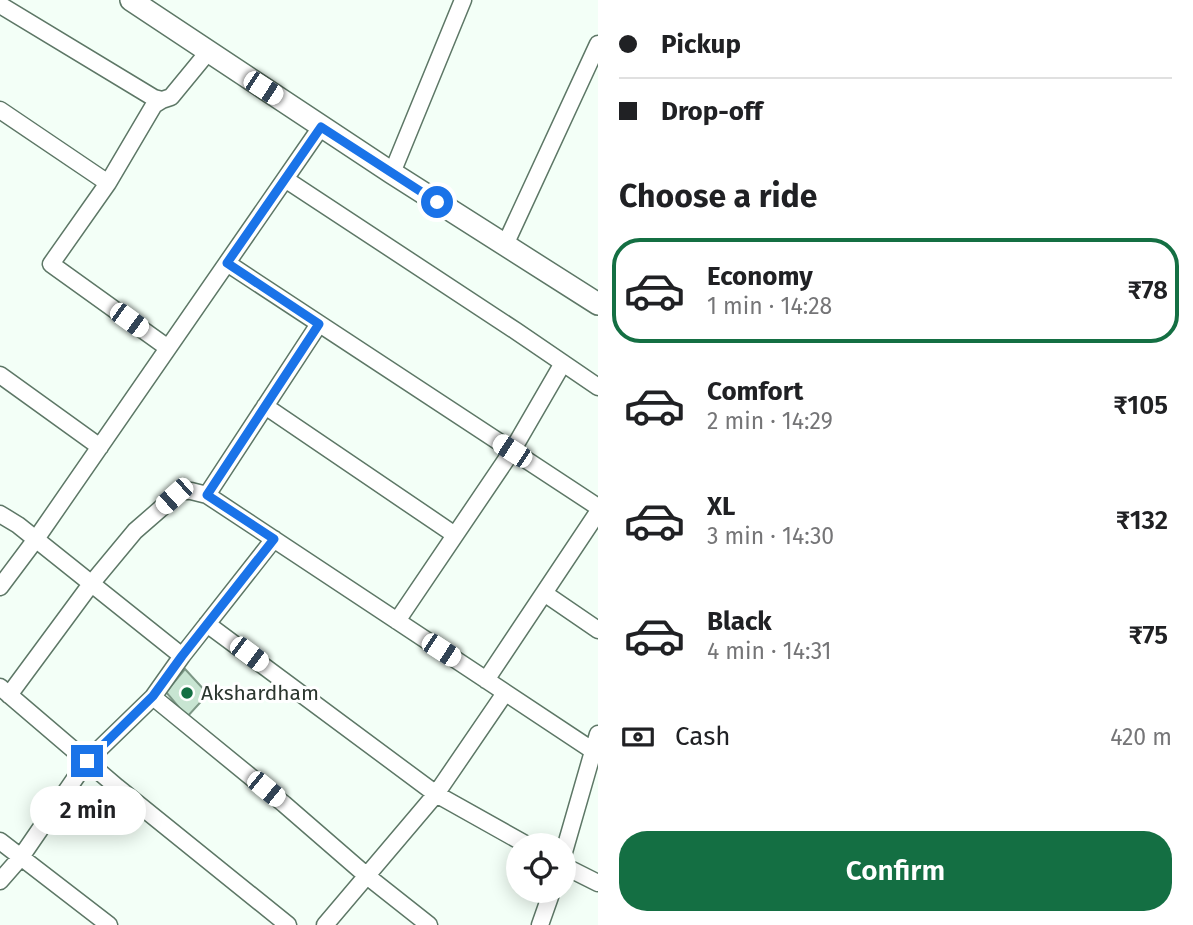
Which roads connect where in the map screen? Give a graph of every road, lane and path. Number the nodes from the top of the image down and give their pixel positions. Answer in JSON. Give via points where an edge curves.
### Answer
{"nodes":[{"id":1,"x":131,"y":0,"type":"edge"},
{"id":2,"x":463,"y":0,"type":"edge"},
{"id":3,"x":2,"y":6,"type":"dead end"},
{"id":4,"x":598,"y":44,"type":"edge"},
{"id":5,"x":208,"y":52,"type":"junction"},
{"id":6,"x":162,"y":100,"type":"junction"},
{"id":7,"x":0,"y":110,"type":"edge"},
{"id":8,"x":321,"y":127,"type":"junction"},
{"id":9,"x":391,"y":173,"type":"junction"},
{"id":10,"x":285,"y":178,"type":"junction"},
{"id":11,"x":108,"y":183,"type":"junction"},
{"id":12,"x":505,"y":245,"type":"junction"},
{"id":13,"x":227,"y":263,"type":"junction"},
{"id":14,"x":598,"y":304,"type":"edge"},
{"id":15,"x":319,"y":324,"type":"junction"},
{"id":16,"x":168,"y":348,"type":"junction"},
{"id":17,"x":563,"y":363,"type":"junction"},
{"id":18,"x":0,"y":375,"type":"edge"},
{"id":19,"x":598,"y":387,"type":"edge"},
{"id":20,"x":265,"y":406,"type":"junction"},
{"id":21,"x":100,"y":447,"type":"junction"},
{"id":22,"x":512,"y":451,"type":"junction"},
{"id":23,"x":207,"y":495,"type":"junction"},
{"id":24,"x":598,"y":510,"type":"edge"},
{"id":25,"x":0,"y":514,"type":"edge"},
{"id":26,"x":455,"y":535,"type":"junction"},
{"id":27,"x":274,"y":539,"type":"junction"},
{"id":28,"x":36,"y":540,"type":"junction"},
{"id":29,"x":91,"y":584,"type":"junction"},
{"id":30,"x":0,"y":587,"type":"edge"},
{"id":31,"x":544,"y":593,"type":"junction"},
{"id":32,"x":397,"y":621,"type":"junction"},
{"id":33,"x":207,"y":624,"type":"junction"},
{"id":34,"x":598,"y":630,"type":"edge"},
{"id":35,"x":182,"y":656,"type":"junction"},
{"id":36,"x":486,"y":680,"type":"junction"},
{"id":37,"x":4,"y":691,"type":"edge"},
{"id":38,"x":505,"y":693,"type":"junction"},
{"id":39,"x":153,"y":696,"type":"junction"},
{"id":40,"x":598,"y":734,"type":"edge"},
{"id":41,"x":595,"y":752,"type":"edge"},
{"id":42,"x":87,"y":761,"type":"junction"},
{"id":43,"x":436,"y":794,"type":"junction"},
{"id":44,"x":506,"y":833,"type":"edge"},
{"id":45,"x":570,"y":833,"type":"edge"},
{"id":46,"x":0,"y":841,"type":"edge"},
{"id":47,"x":21,"y":857,"type":"junction"},
{"id":48,"x":576,"y":872,"type":"edge"},
{"id":49,"x":367,"y":876,"type":"junction"},
{"id":50,"x":0,"y":881,"type":"edge"},
{"id":51,"x":598,"y":883,"type":"edge"},
{"id":52,"x":547,"y":903,"type":"edge"},
{"id":53,"x":109,"y":925,"type":"edge"},
{"id":54,"x":288,"y":925,"type":"edge"},
{"id":55,"x":325,"y":925,"type":"edge"},
{"id":56,"x":429,"y":925,"type":"edge"},
{"id":57,"x":540,"y":925,"type":"edge"}],
"edges":[{"from":1,"to":5,"type":"street"},
{"from":2,"to":9,"type":"street"},
{"from":3,"to":6,"type":"street"},
{"from":4,"to":12,"type":"street"},
{"from":5,"to":6,"type":"street","via":[[171,97]]},
{"from":5,"to":8,"type":"street"},
{"from":6,"to":11,"type":"street","via":[[154,105]]},
{"from":7,"to":11,"type":"street"},
{"from":8,"to":9,"type":"street"},
{"from":8,"to":10,"type":"street"},
{"from":9,"to":12,"type":"street"},
{"from":10,"to":13,"type":"street"},
{"from":10,"to":17,"type":"street"},
{"from":11,"to":16,"type":"street","via":[[51,264]]},
{"from":12,"to":14,"type":"street"},
{"from":13,"to":15,"type":"street"},
{"from":13,"to":16,"type":"street"},
{"from":15,"to":20,"type":"street"},
{"from":15,"to":22,"type":"street"},
{"from":16,"to":21,"type":"street"},
{"from":17,"to":19,"type":"street"},
{"from":17,"to":22,"type":"street"},
{"from":18,"to":21,"type":"street"},
{"from":20,"to":23,"type":"street"},
{"from":20,"to":26,"type":"street"},
{"from":21,"to":28,"type":"street"},
{"from":22,"to":24,"type":"street"},
{"from":22,"to":26,"type":"street"},
{"from":23,"to":27,"type":"street"},
{"from":23,"to":29,"type":"street","via":[[181,491],[174,496],[135,531]]},
{"from":24,"to":31,"type":"street"},
{"from":25,"to":28,"type":"street"},
{"from":26,"to":32,"type":"street"},
{"from":27,"to":32,"type":"street"},
{"from":27,"to":33,"type":"street"},
{"from":28,"to":29,"type":"street"},
{"from":28,"to":30,"type":"street"},
{"from":29,"to":35,"type":"street"},
{"from":29,"to":37,"type":"street"},
{"from":31,"to":34,"type":"street"},
{"from":31,"to":36,"type":"street"},
{"from":32,"to":36,"type":"street"},
{"from":33,"to":35,"type":"street"},
{"from":33,"to":43,"type":"street"},
{"from":35,"to":39,"type":"street"},
{"from":36,"to":38,"type":"street"},
{"from":37,"to":42,"type":"street"},
{"from":38,"to":41,"type":"street"},
{"from":38,"to":43,"type":"street"},
{"from":39,"to":42,"type":"street"},
{"from":39,"to":49,"type":"street"},
{"from":40,"to":41,"type":"street"},
{"from":41,"to":45,"type":"street"},
{"from":42,"to":47,"type":"street"},
{"from":42,"to":54,"type":"street"},
{"from":43,"to":44,"type":"street"},
{"from":43,"to":49,"type":"street"},
{"from":46,"to":47,"type":"street"},
{"from":47,"to":50,"type":"street"},
{"from":47,"to":53,"type":"street"},
{"from":48,"to":51,"type":"street"},
{"from":49,"to":55,"type":"street"},
{"from":49,"to":56,"type":"street"},
{"from":52,"to":57,"type":"street"}]}
